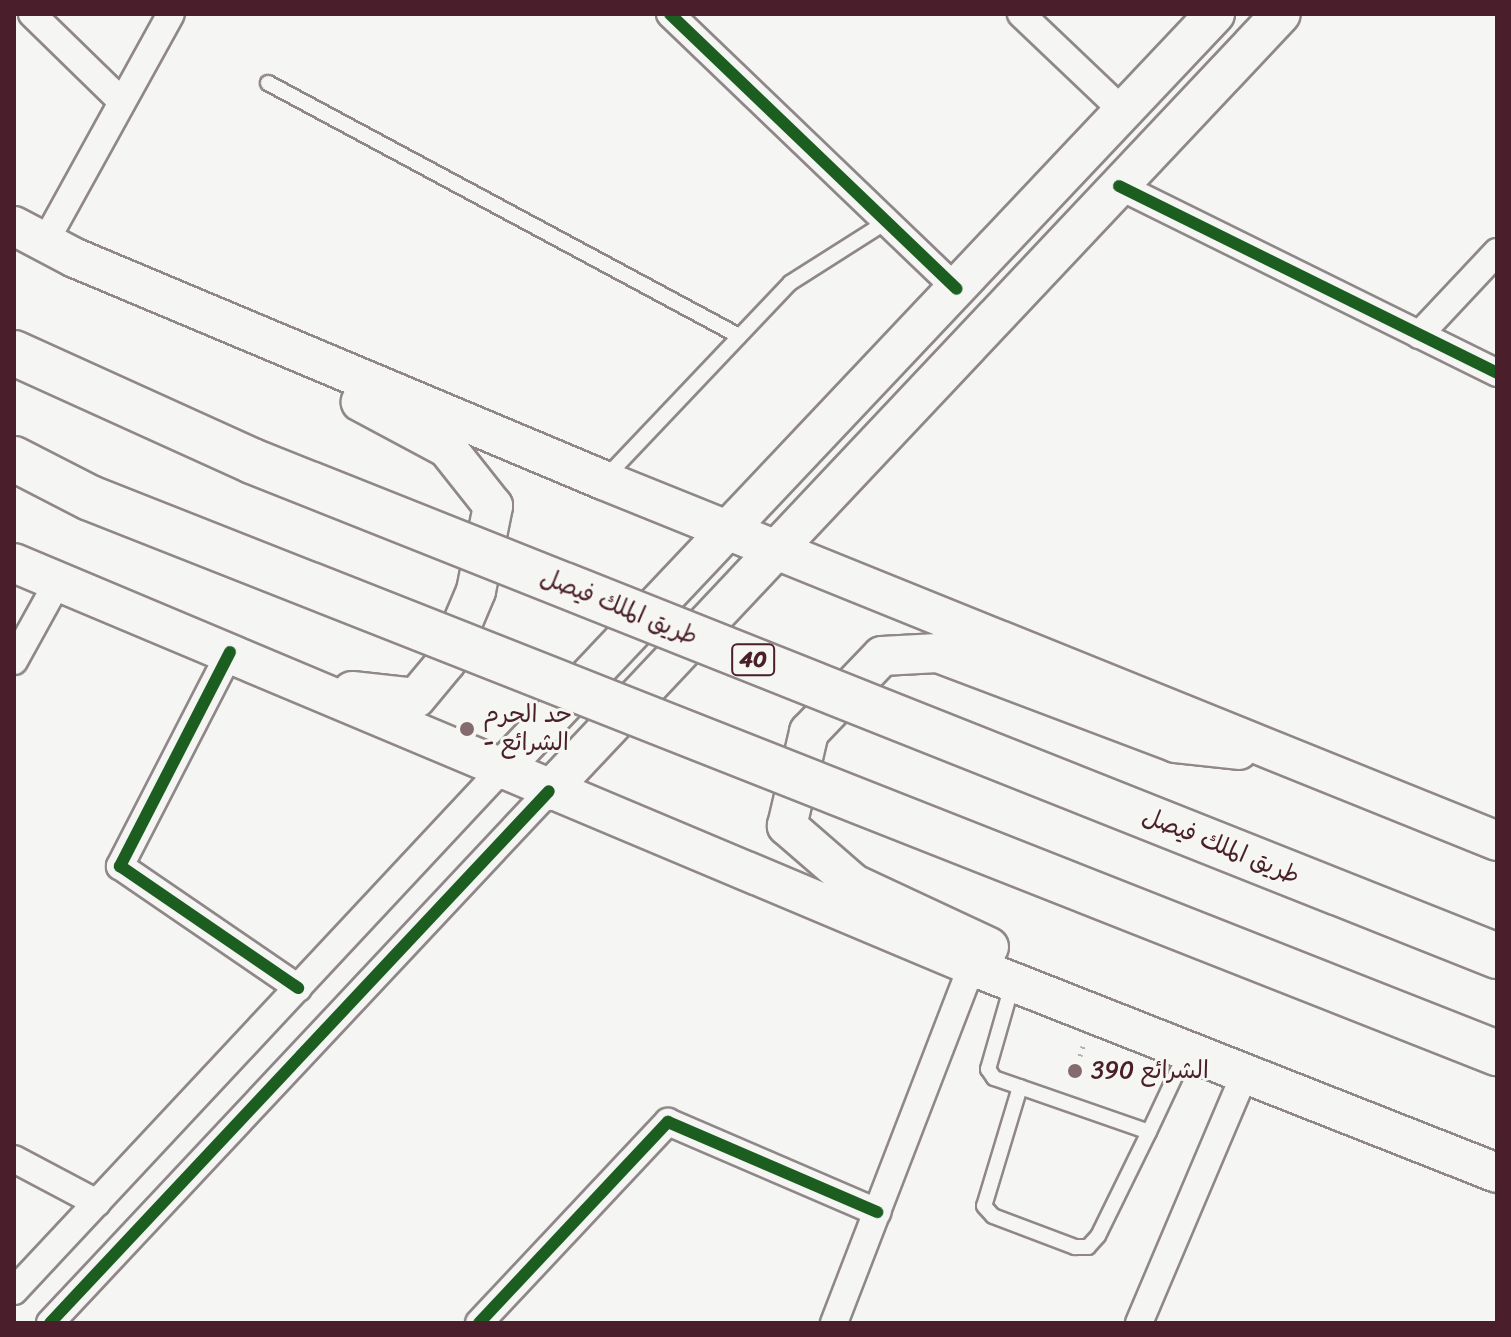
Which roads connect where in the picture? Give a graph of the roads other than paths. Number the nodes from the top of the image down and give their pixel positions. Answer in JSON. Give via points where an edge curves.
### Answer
{"nodes":[{"id":1,"x":32,"y":14,"type":"edge"},
{"id":2,"x":171,"y":14,"type":"edge"},
{"id":3,"x":670,"y":14,"type":"edge"},
{"id":4,"x":1021,"y":14,"type":"edge"},
{"id":5,"x":1215,"y":14,"type":"edge"},
{"id":6,"x":1281,"y":14,"type":"edge"},
{"id":7,"x":268,"y":83,"type":"dead end"},
{"id":8,"x":120,"y":100,"type":"junction"},
{"id":9,"x":1124,"y":112,"type":"junction"},
{"id":10,"x":1119,"y":186,"type":"junction"},
{"id":11,"x":886,"y":222,"type":"junction"},
{"id":12,"x":29,"y":234,"type":"edge"},
{"id":13,"x":1497,"y":252,"type":"edge"},
{"id":14,"x":957,"y":289,"type":"junction"},
{"id":15,"x":166,"y":296,"type":"junction"},
{"id":16,"x":1419,"y":335,"type":"junction"},
{"id":17,"x":739,"y":336,"type":"junction"},
{"id":18,"x":14,"y":353,"type":"edge"},
{"id":19,"x":1497,"y":373,"type":"edge"},
{"id":20,"x":14,"y":459,"type":"edge"},
{"id":21,"x":603,"y":480,"type":"junction"},
{"id":22,"x":727,"y":531,"type":"junction"},
{"id":23,"x":778,"y":549,"type":"junction"},
{"id":24,"x":14,"y":563,"type":"edge"},
{"id":25,"x":57,"y":583,"type":"junction"},
{"id":26,"x":230,"y":652,"type":"junction"},
{"id":27,"x":14,"y":661,"type":"edge"},
{"id":28,"x":313,"y":686,"type":"junction"},
{"id":29,"x":1286,"y":756,"type":"junction"},
{"id":30,"x":501,"y":770,"type":"junction"},
{"id":31,"x":549,"y":791,"type":"junction"},
{"id":32,"x":1497,"y":841,"type":"edge"},
{"id":33,"x":1497,"y":956,"type":"edge"},
{"id":34,"x":972,"y":966,"type":"junction"},
{"id":35,"x":1013,"y":982,"type":"junction"},
{"id":36,"x":298,"y":988,"type":"junction"},
{"id":37,"x":1188,"y":1049,"type":"junction"},
{"id":38,"x":1497,"y":1053,"type":"edge"},
{"id":39,"x":1246,"y":1071,"type":"junction"},
{"id":40,"x":1020,"y":1087,"type":"junction"},
{"id":41,"x":1311,"y":1096,"type":"junction"},
{"id":42,"x":1149,"y":1132,"type":"junction"},
{"id":43,"x":14,"y":1159,"type":"edge"},
{"id":44,"x":1497,"y":1173,"type":"edge"},
{"id":45,"x":97,"y":1203,"type":"junction"},
{"id":46,"x":877,"y":1212,"type":"junction"},
{"id":47,"x":14,"y":1291,"type":"edge"},
{"id":48,"x":484,"y":1321,"type":"edge"},
{"id":49,"x":50,"y":1323,"type":"edge"},
{"id":50,"x":834,"y":1323,"type":"edge"},
{"id":51,"x":1139,"y":1323,"type":"edge"}],
"edges":[{"from":1,"to":8,"type":"street"},
{"from":2,"to":8,"type":"street"},
{"from":3,"to":11,"type":"street"},
{"from":4,"to":9,"type":"street"},
{"from":5,"to":9,"type":"main road"},
{"from":6,"to":10,"type":"main road"},
{"from":7,"to":17,"type":"lane"},
{"from":8,"to":12,"type":"street"},
{"from":9,"to":14,"type":"main road"},
{"from":10,"to":16,"type":"street"},
{"from":10,"to":23,"type":"main road"},
{"from":11,"to":14,"type":"street"},
{"from":11,"to":17,"type":"lane","via":[[815,263]]},
{"from":12,"to":15,"type":"main road"},
{"from":13,"to":16,"type":"street"},
{"from":14,"to":22,"type":"main road"},
{"from":15,"to":21,"type":"main road"},
{"from":15,"to":28,"type":"main road","via":[[447,448],[493,506],[476,591],[446,662],[416,698]]},
{"from":16,"to":19,"type":"street"},
{"from":17,"to":21,"type":"lane"},
{"from":18,"to":33,"type":"highway","name":"طريق الملك فيصل","number":"40","bridge":true,"via":[[252,461]]},
{"from":20,"to":38,"type":"highway","bridge":true,"via":[[90,498]]},
{"from":21,"to":22,"type":"main road"},
{"from":22,"to":23,"type":"main road"},
{"from":22,"to":30,"type":"main road"},
{"from":23,"to":29,"type":"main road"},
{"from":23,"to":31,"type":"main road"},
{"from":24,"to":25,"type":"main road"},
{"from":25,"to":26,"type":"main road"},
{"from":25,"to":27,"type":"street"},
{"from":26,"to":28,"type":"main road"},
{"from":26,"to":36,"type":"street","via":[[120,866]]},
{"from":28,"to":30,"type":"main road"},
{"from":29,"to":32,"type":"main road"},
{"from":29,"to":41,"type":"main road","via":[[1176,743],[938,653],[882,656],[809,732],[787,826],[854,884]]},
{"from":30,"to":31,"type":"main road"},
{"from":30,"to":36,"type":"street"},
{"from":31,"to":34,"type":"main road"},
{"from":31,"to":49,"type":"street"},
{"from":34,"to":35,"type":"main road"},
{"from":34,"to":46,"type":"street"},
{"from":35,"to":37,"type":"main road"},
{"from":35,"to":40,"type":"lane","via":[[988,1069],[994,1078]]},
{"from":36,"to":45,"type":"street"},
{"from":37,"to":39,"type":"main road"},
{"from":37,"to":42,"type":"lane"},
{"from":39,"to":41,"type":"main road"},
{"from":39,"to":51,"type":"street"},
{"from":40,"to":42,"type":"lane"},
{"from":40,"to":42,"type":"lane","via":[[984,1206],[993,1216],[1075,1247],[1088,1247],[1098,1236]]},
{"from":41,"to":44,"type":"main road"},
{"from":43,"to":45,"type":"street"},
{"from":45,"to":47,"type":"street"},
{"from":46,"to":48,"type":"street","via":[[668,1122]]},
{"from":46,"to":50,"type":"street"}]}
